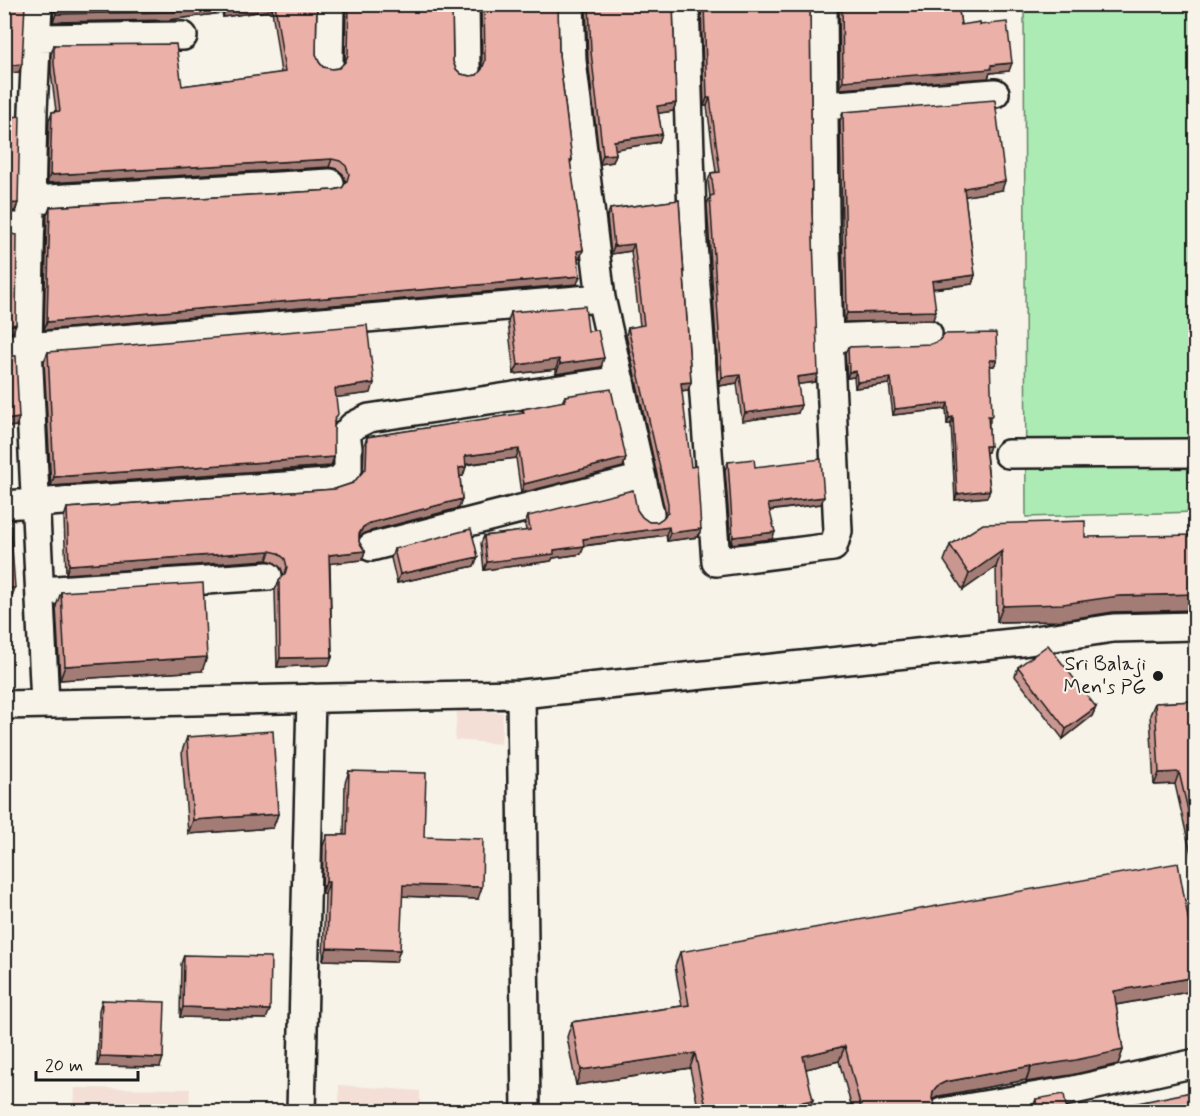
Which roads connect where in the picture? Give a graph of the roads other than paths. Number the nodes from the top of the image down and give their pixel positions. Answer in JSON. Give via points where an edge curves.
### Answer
{"nodes":[{"id":1,"x":38,"y":4,"type":"edge"},
{"id":2,"x":330,"y":4,"type":"edge"},
{"id":3,"x":465,"y":4,"type":"edge"},
{"id":4,"x":570,"y":4,"type":"edge"},
{"id":5,"x":685,"y":4,"type":"edge"},
{"id":6,"x":823,"y":4,"type":"edge"},
{"id":7,"x":183,"y":36,"type":"dead end"},
{"id":8,"x":37,"y":38,"type":"junction"},
{"id":9,"x":329,"y":62,"type":"dead end"},
{"id":10,"x":466,"y":69,"type":"dead end"},
{"id":11,"x":995,"y":93,"type":"dead end"},
{"id":12,"x":824,"y":106,"type":"junction"},
{"id":13,"x":330,"y":183,"type":"dead end"},
{"id":14,"x":31,"y":200,"type":"junction"},
{"id":15,"x":18,"y":227,"type":"edge"},
{"id":16,"x":601,"y":298,"type":"junction"},
{"id":17,"x":928,"y":334,"type":"dead end"},
{"id":18,"x":829,"y":338,"type":"junction"},
{"id":19,"x":16,"y":348,"type":"edge"},
{"id":20,"x":620,"y":380,"type":"junction"},
{"id":21,"x":1196,"y":453,"type":"edge"},
{"id":22,"x":1008,"y":454,"type":"dead end"},
{"id":23,"x":642,"y":478,"type":"junction"},
{"id":24,"x":37,"y":502,"type":"junction"},
{"id":25,"x":4,"y":505,"type":"edge"},
{"id":26,"x":650,"y":514,"type":"dead end"},
{"id":27,"x":371,"y":547,"type":"dead end"},
{"id":28,"x":268,"y":576,"type":"dead end"},
{"id":29,"x":41,"y":591,"type":"junction"},
{"id":30,"x":1196,"y":626,"type":"edge"},
{"id":31,"x":521,"y":694,"type":"junction"},
{"id":32,"x":311,"y":698,"type":"junction"},
{"id":33,"x":45,"y":704,"type":"junction"},
{"id":34,"x":4,"y":705,"type":"edge"},
{"id":35,"x":1196,"y":1063,"type":"edge"},
{"id":36,"x":1077,"y":1101,"type":"edge"},
{"id":37,"x":302,"y":1112,"type":"edge"},
{"id":38,"x":526,"y":1112,"type":"edge"},
{"id":39,"x":942,"y":1112,"type":"edge"}],
"edges":[{"from":1,"to":8,"type":"street"},
{"from":2,"to":9,"type":"street"},
{"from":3,"to":10,"type":"street"},
{"from":4,"to":16,"type":"street","via":[[572,61]]},
{"from":5,"to":18,"type":"street","via":[[693,244],[716,562],[833,547],[838,531]]},
{"from":6,"to":12,"type":"street"},
{"from":7,"to":8,"type":"street"},
{"from":8,"to":14,"type":"street"},
{"from":11,"to":12,"type":"street"},
{"from":12,"to":18,"type":"street"},
{"from":13,"to":14,"type":"street"},
{"from":14,"to":15,"type":"street"},
{"from":15,"to":19,"type":"street"},
{"from":16,"to":19,"type":"street"},
{"from":16,"to":20,"type":"street"},
{"from":17,"to":18,"type":"street"},
{"from":19,"to":24,"type":"street"},
{"from":20,"to":23,"type":"street"},
{"from":20,"to":24,"type":"street","via":[[369,418],[346,434],[348,471],[339,480],[328,483]]},
{"from":21,"to":22,"type":"street"},
{"from":23,"to":26,"type":"street"},
{"from":23,"to":27,"type":"street"},
{"from":24,"to":25,"type":"street"},
{"from":24,"to":29,"type":"street"},
{"from":28,"to":29,"type":"street"},
{"from":29,"to":33,"type":"street"},
{"from":30,"to":31,"type":"street","via":[[1113,628],[1023,642]]},
{"from":31,"to":32,"type":"street"},
{"from":31,"to":38,"type":"street"},
{"from":32,"to":33,"type":"street"},
{"from":32,"to":37,"type":"street"},
{"from":33,"to":34,"type":"street"},
{"from":35,"to":36,"type":"street"},
{"from":36,"to":39,"type":"street"}]}
